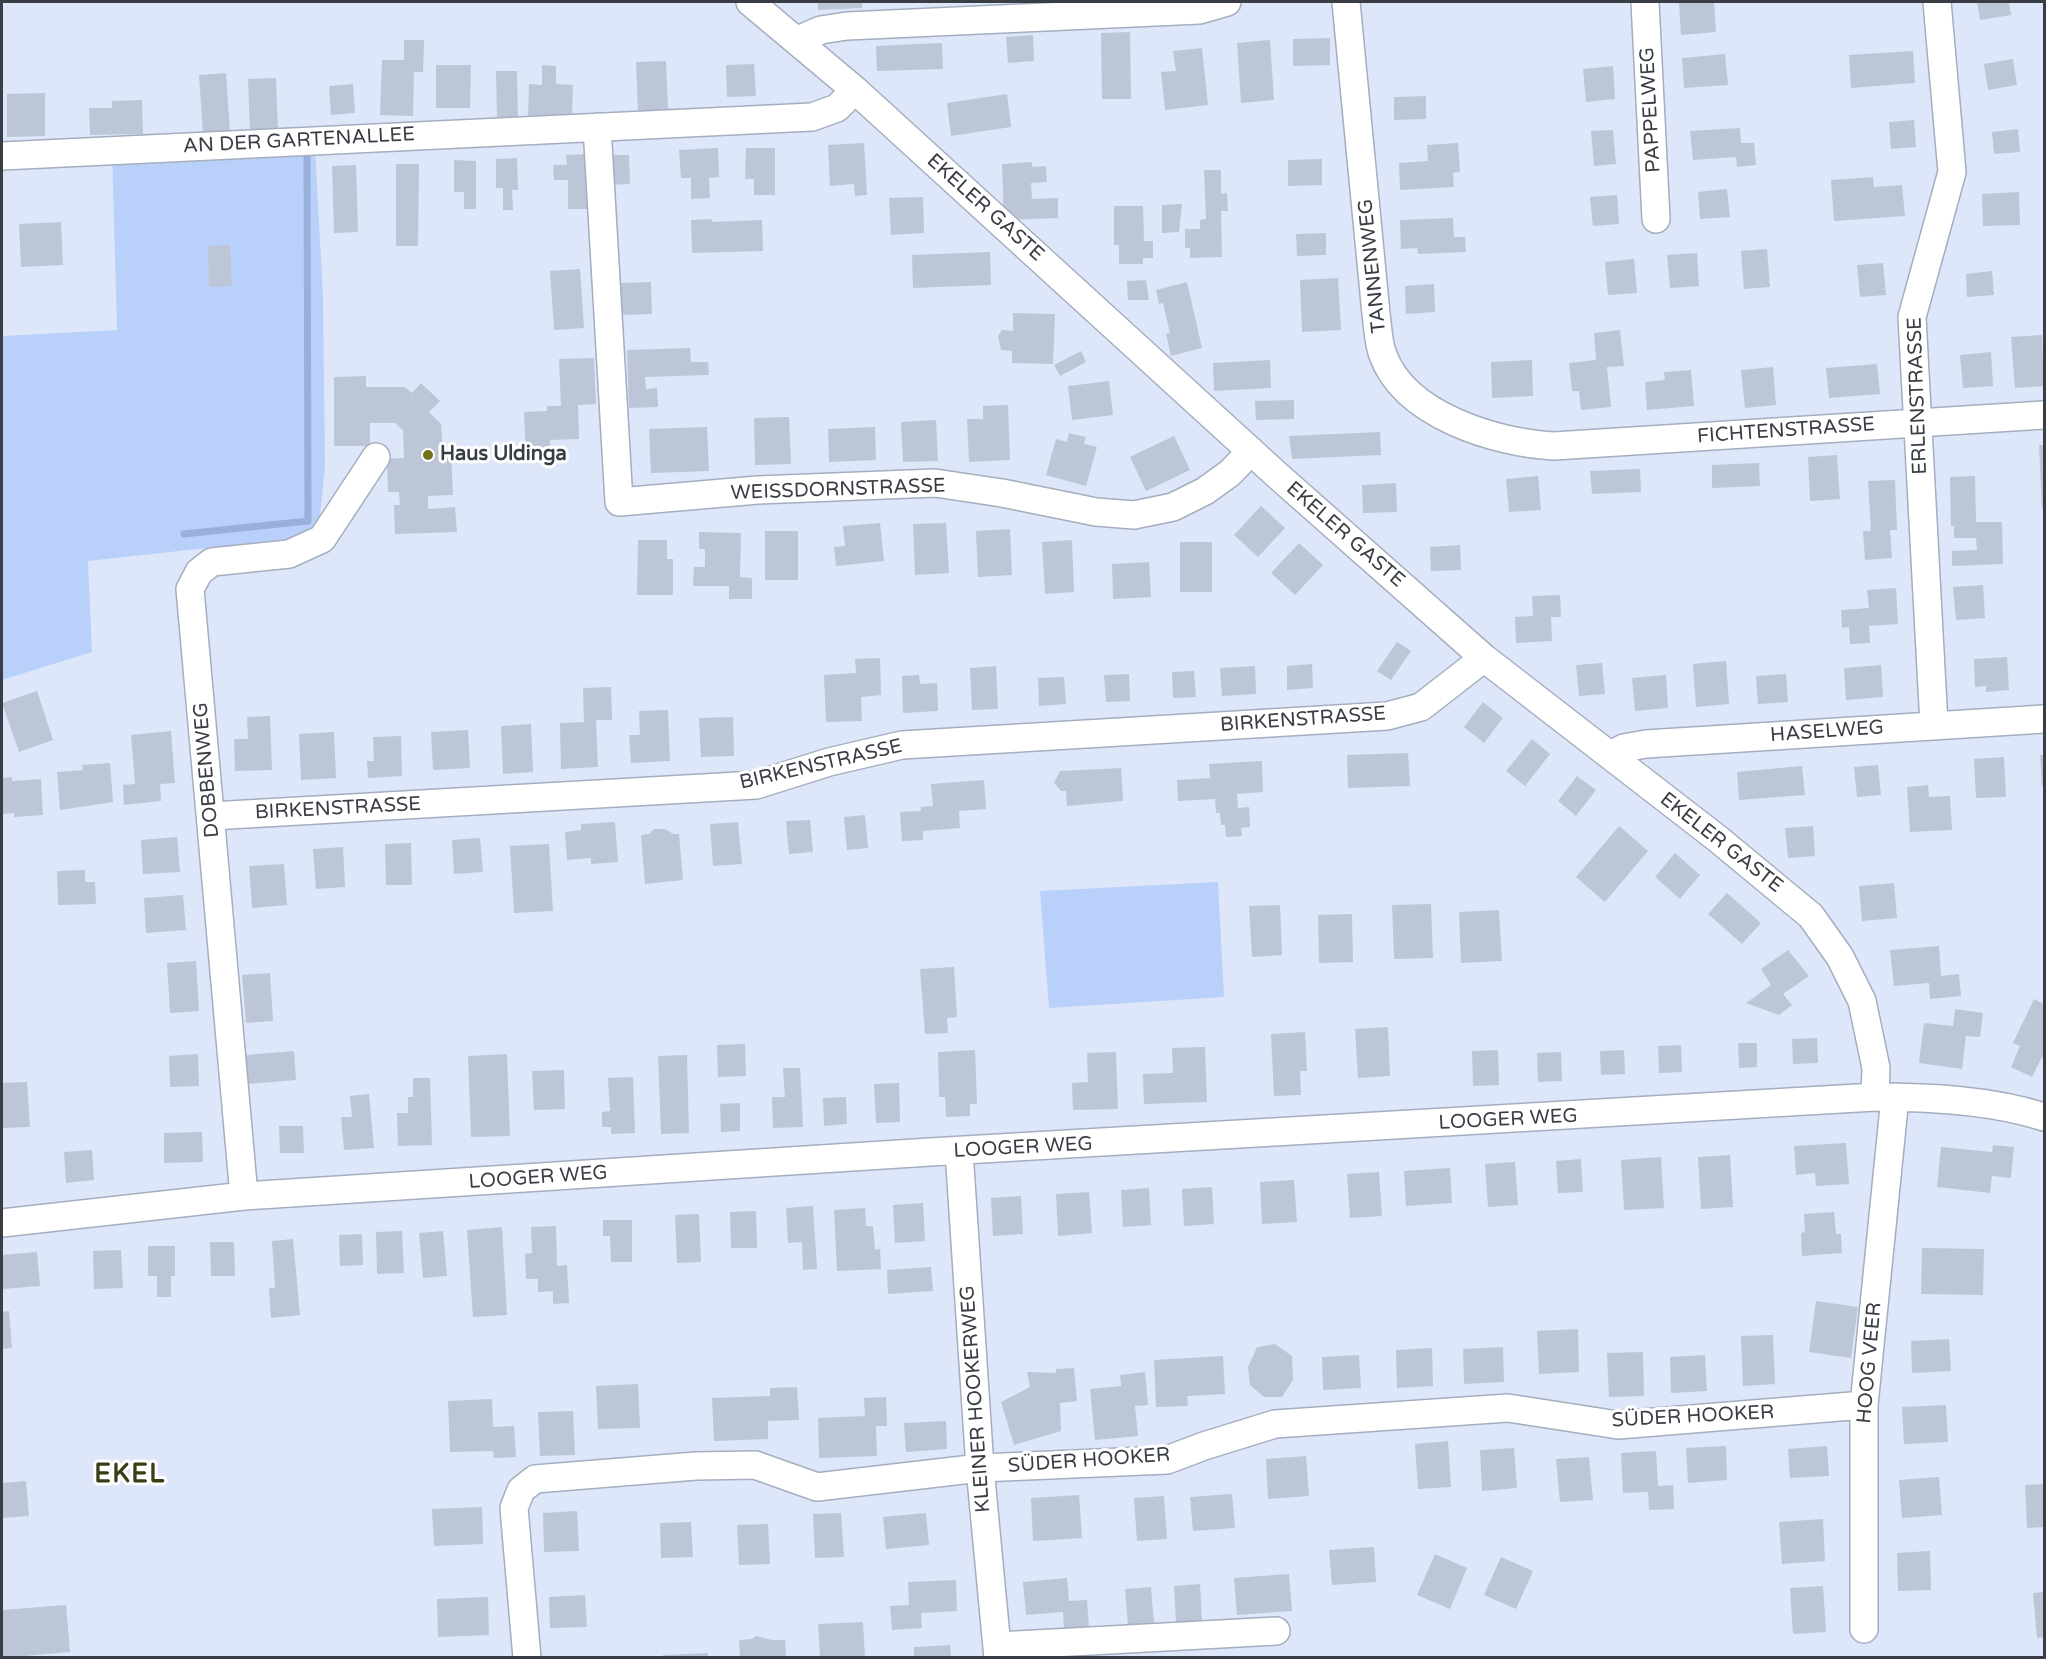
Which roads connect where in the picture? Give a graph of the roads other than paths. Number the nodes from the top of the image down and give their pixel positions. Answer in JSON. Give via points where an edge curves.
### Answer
{"nodes":[{"id":1,"x":750,"y":2,"type":"edge"},
{"id":2,"x":1346,"y":2,"type":"edge"},
{"id":3,"x":1645,"y":2,"type":"edge"},
{"id":4,"x":1937,"y":2,"type":"edge"},
{"id":5,"x":1222,"y":3,"type":"edge"},
{"id":6,"x":798,"y":40,"type":"junction"},
{"id":7,"x":855,"y":90,"type":"junction"},
{"id":8,"x":597,"y":127,"type":"junction"},
{"id":9,"x":2,"y":156,"type":"edge"},
{"id":10,"x":1656,"y":219,"type":"dead end"},
{"id":11,"x":2044,"y":415,"type":"edge"},
{"id":12,"x":1918,"y":423,"type":"junction"},
{"id":13,"x":1528,"y":444,"type":"joint"},
{"id":14,"x":1251,"y":451,"type":"junction"},
{"id":15,"x":376,"y":457,"type":"dead end"},
{"id":16,"x":1485,"y":658,"type":"junction"},
{"id":17,"x":2044,"y":719,"type":"edge"},
{"id":18,"x":1934,"y":725,"type":"junction"},
{"id":19,"x":1611,"y":755,"type":"junction"},
{"id":20,"x":211,"y":816,"type":"junction"},
{"id":21,"x":1885,"y":1097,"type":"junction"},
{"id":22,"x":2044,"y":1117,"type":"edge"},
{"id":23,"x":959,"y":1151,"type":"junction"},
{"id":24,"x":244,"y":1197,"type":"junction"},
{"id":25,"x":2,"y":1223,"type":"edge"},
{"id":26,"x":1864,"y":1405,"type":"junction"},
{"id":27,"x":981,"y":1468,"type":"junction"},
{"id":28,"x":1864,"y":1629,"type":"dead end"},
{"id":29,"x":1276,"y":1631,"type":"dead end"},
{"id":30,"x":998,"y":1652,"type":"edge"},
{"id":31,"x":527,"y":1658,"type":"edge"}],
"edges":[{"from":1,"to":6,"type":"street","name":"EKELER GASTE"},
{"from":2,"to":13,"type":"street","name":"TANNENWEG","via":[[1383,355],[1394,376],[1431,410],[1457,423]]},
{"from":3,"to":10,"type":"street","name":"PAPPELWEG"},
{"from":4,"to":12,"type":"street","name":"ERLENSTRASSE","via":[[1952,172],[1912,317]]},
{"from":5,"to":6,"type":"street","via":[[1200,10],[847,26],[821,30]]},
{"from":6,"to":7,"type":"street","name":"EKELER GASTE"},
{"from":7,"to":8,"type":"street","name":"AN DER GARTENALLEE","via":[[837,108],[812,117]]},
{"from":7,"to":14,"type":"street","name":"EKELER GASTE"},
{"from":8,"to":9,"type":"street","name":"AN DER GARTENALLEE"},
{"from":8,"to":14,"type":"street","name":"WEISSDORNSTRASSE","via":[[619,502],[758,490],[935,483],[1096,512],[1134,515],[1173,507],[1205,491]]},
{"from":11,"to":12,"type":"street","name":"FICHTENSTRASSE"},
{"from":12,"to":13,"type":"street","name":"FICHTENSTRASSE","via":[[1554,446]]},
{"from":12,"to":18,"type":"street","name":"ERLENSTRASSE"},
{"from":14,"to":16,"type":"street","name":"EKELER GASTE"},
{"from":15,"to":20,"type":"street","name":"DOBBENWEG","via":[[322,539],[290,554],[212,562],[199,572],[190,589]]},
{"from":16,"to":19,"type":"street","name":"EKELER GASTE"},
{"from":16,"to":20,"type":"street","name":"BIRKENSTRASSE","via":[[1421,706],[1387,716],[902,745],[756,785]]},
{"from":17,"to":18,"type":"street","name":"HASELWEG"},
{"from":18,"to":19,"type":"street","name":"HASELWEG","via":[[1646,744]]},
{"from":19,"to":21,"type":"street","name":"EKELER GASTE","via":[[1811,916],[1840,957],[1862,1001]]},
{"from":20,"to":24,"type":"street","name":"DOBBENWEG"},
{"from":21,"to":22,"type":"street","name":"LOOGER WEG","via":[[1950,1101]]},
{"from":21,"to":23,"type":"street","name":"LOOGER WEG"},
{"from":21,"to":26,"type":"street","name":"HOOG VEER"},
{"from":23,"to":24,"type":"street","name":"LOOGER WEG"},
{"from":23,"to":27,"type":"street","name":"KLEINER HOOKERWEG"},
{"from":24,"to":25,"type":"street","name":"LOOGER WEG"},
{"from":26,"to":27,"type":"street","name":"SÜDER HOOKER","via":[[1618,1425],[1508,1408],[1275,1424],[1167,1460]]},
{"from":26,"to":28,"type":"street","name":"HOOG VEER"},
{"from":27,"to":30,"type":"street","name":"KLEINER HOOKERWEG"},
{"from":27,"to":31,"type":"street","name":"SÜDER HOOKER","via":[[817,1487],[755,1465],[535,1479],[520,1490],[514,1508]]},
{"from":29,"to":30,"type":"street","name":"KLEINER HOOKERWEG"}]}
